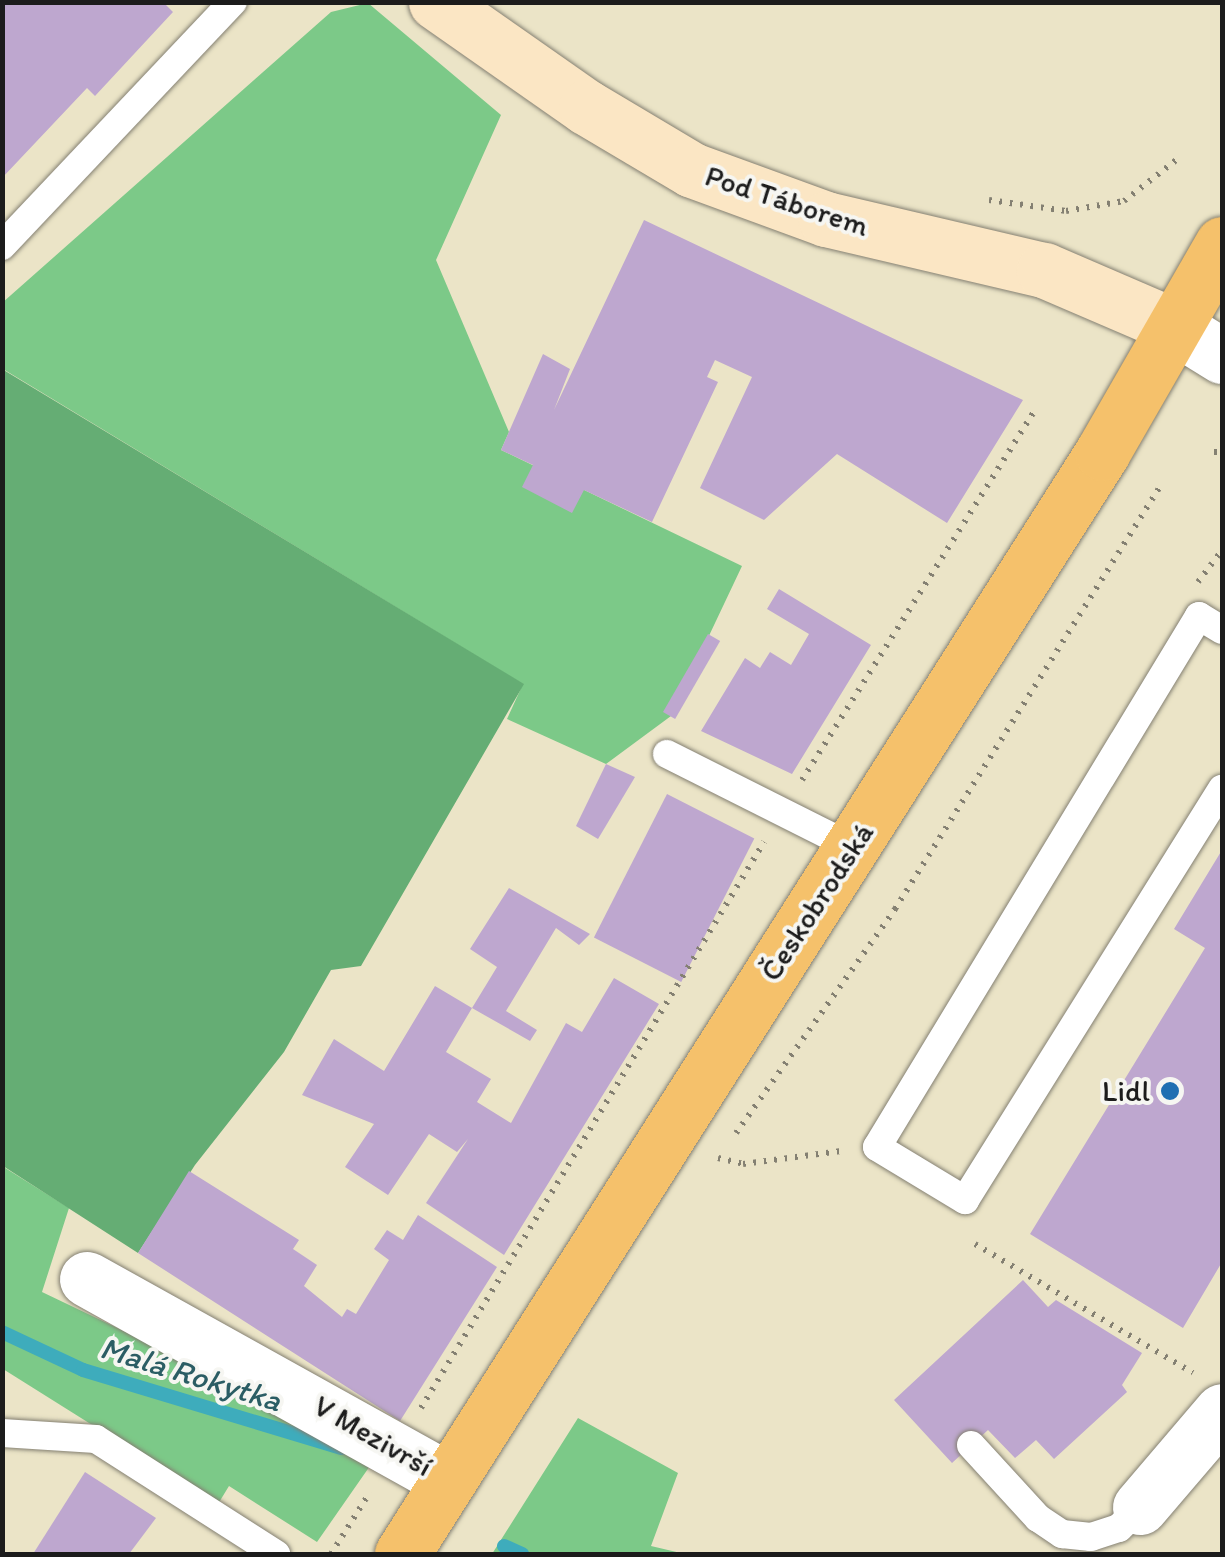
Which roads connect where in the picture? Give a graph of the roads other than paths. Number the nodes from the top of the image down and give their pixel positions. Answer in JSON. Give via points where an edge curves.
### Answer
{"nodes":[{"id":1,"x":233,"y":2,"type":"edge"},
{"id":2,"x":443,"y":5,"type":"edge"},
{"id":3,"x":1222,"y":244,"type":"edge"},
{"id":4,"x":2,"y":246,"type":"edge"},
{"id":5,"x":1172,"y":325,"type":"junction"},
{"id":6,"x":1222,"y":356,"type":"edge"},
{"id":7,"x":1222,"y":630,"type":"edge"},
{"id":8,"x":667,"y":754,"type":"dead end"},
{"id":9,"x":1222,"y":790,"type":"edge"},
{"id":10,"x":852,"y":847,"type":"junction"},
{"id":11,"x":87,"y":1279,"type":"dead end"},
{"id":12,"x":1214,"y":1396,"type":"edge"},
{"id":13,"x":2,"y":1433,"type":"edge"},
{"id":14,"x":972,"y":1445,"type":"dead end"},
{"id":15,"x":448,"y":1480,"type":"junction"},
{"id":16,"x":1140,"y":1507,"type":"joint"},
{"id":17,"x":276,"y":1554,"type":"edge"},
{"id":18,"x":402,"y":1554,"type":"edge"}],
"edges":[{"from":1,"to":4,"type":"lane"},
{"from":2,"to":5,"type":"main road","name":"Pod Táborem","via":[[692,170],[826,219],[1044,270]]},
{"from":3,"to":5,"type":"main road","name":"Českobrodská"},
{"from":5,"to":6,"type":"street"},
{"from":5,"to":10,"type":"main road","name":"Českobrodská","via":[[1102,453]]},
{"from":7,"to":9,"type":"lane","via":[[1199,616],[877,1146],[965,1200]]},
{"from":8,"to":10,"type":"lane"},
{"from":10,"to":15,"type":"main road","name":"Českobrodská"},
{"from":11,"to":15,"type":"street","name":"V Mezivrší"},
{"from":12,"to":16,"type":"street"},
{"from":13,"to":17,"type":"lane","via":[[96,1439]]},
{"from":14,"to":16,"type":"lane","via":[[1038,1518],[1062,1534],[1090,1537],[1119,1528]]},
{"from":15,"to":18,"type":"main road","name":"Českobrodská"}]}
